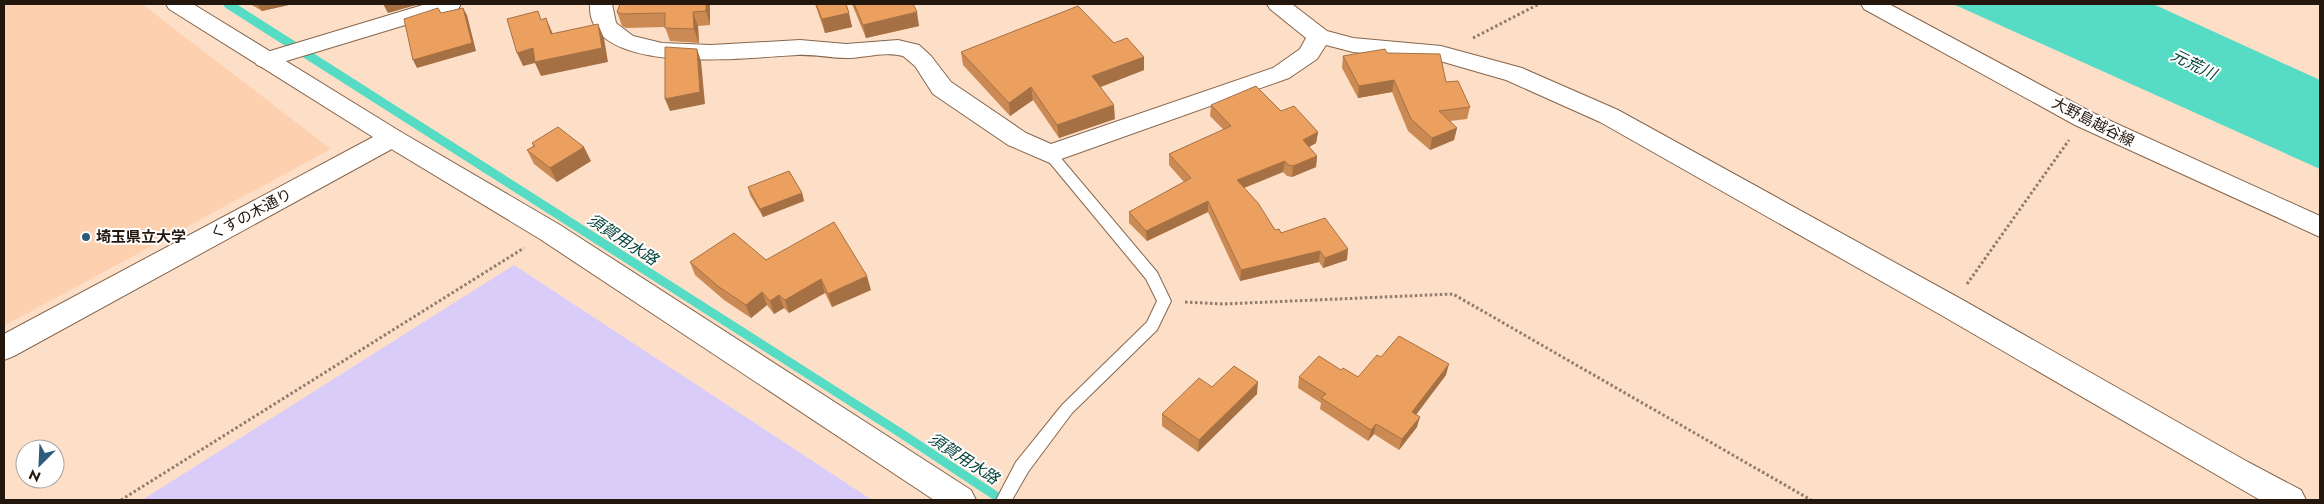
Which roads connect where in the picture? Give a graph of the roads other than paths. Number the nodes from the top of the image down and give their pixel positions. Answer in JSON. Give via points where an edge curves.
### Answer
{"nodes":[{"id":1,"x":177,"y":4,"type":"edge"},
{"id":2,"x":450,"y":4,"type":"edge"},
{"id":3,"x":601,"y":4,"type":"edge"},
{"id":4,"x":1278,"y":4,"type":"edge"},
{"id":5,"x":1872,"y":4,"type":"edge"},
{"id":6,"x":1319,"y":36,"type":"junction"},
{"id":7,"x":264,"y":60,"type":"junction"},
{"id":8,"x":392,"y":138,"type":"junction"},
{"id":9,"x":1050,"y":154,"type":"junction"},
{"id":10,"x":2320,"y":227,"type":"edge"},
{"id":11,"x":4,"y":348,"type":"edge"},
{"id":12,"x":960,"y":500,"type":"edge"},
{"id":13,"x":1004,"y":500,"type":"edge"},
{"id":14,"x":2290,"y":500,"type":"edge"}],
"edges":[{"from":1,"to":7,"type":"street"},
{"from":2,"to":7,"type":"street"},
{"from":3,"to":9,"type":"street","via":[[606,28],[625,41],[662,50],[711,53],[800,46],[846,51],[898,47],[911,50],[923,60],[942,88],[1017,139]]},
{"from":4,"to":6,"type":"street"},
{"from":5,"to":10,"type":"street","name":"大野島越谷線","via":[[2084,119]]},
{"from":6,"to":9,"type":"street","via":[[1309,54],[1282,73]]},
{"from":6,"to":14,"type":"street","via":[[1353,45],[1441,54],[1514,74],[1608,116]]},
{"from":7,"to":8,"type":"street"},
{"from":8,"to":11,"type":"street","name":"くすの木通り"},
{"from":8,"to":12,"type":"street","via":[[550,232]]},
{"from":9,"to":13,"type":"lane","via":[[1152,276],[1164,301],[1152,326],[1067,409],[1022,467]]}]}
